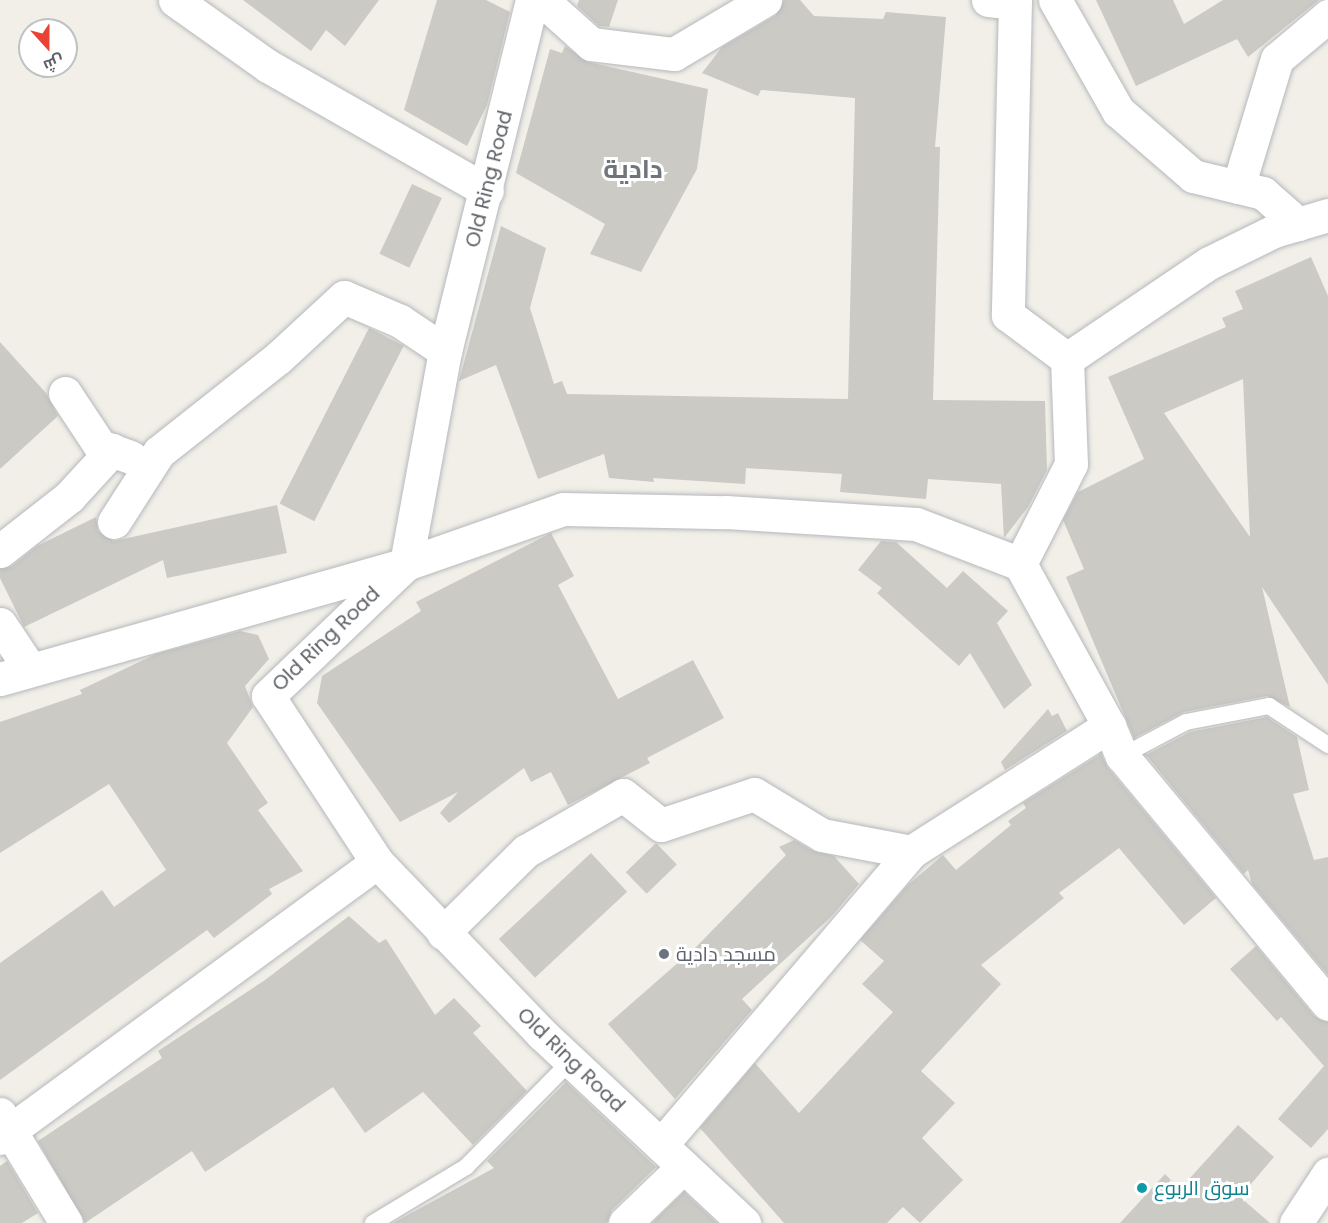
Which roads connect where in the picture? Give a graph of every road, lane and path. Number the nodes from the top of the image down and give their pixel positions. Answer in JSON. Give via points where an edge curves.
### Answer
{"nodes":[{"id":1,"x":175,"y":0,"type":"edge"},
{"id":2,"x":532,"y":0,"type":"edge"},
{"id":3,"x":542,"y":0,"type":"edge"},
{"id":4,"x":765,"y":0,"type":"edge"},
{"id":5,"x":1055,"y":0,"type":"edge"},
{"id":6,"x":1006,"y":1,"type":"edge"},
{"id":7,"x":1328,"y":16,"type":"edge"},
{"id":8,"x":1238,"y":187,"type":"junction"},
{"id":9,"x":487,"y":191,"type":"junction"},
{"id":10,"x":1313,"y":219,"type":"edge"},
{"id":11,"x":445,"y":351,"type":"junction"},
{"id":12,"x":1067,"y":359,"type":"junction"},
{"id":13,"x":65,"y":393,"type":"dead end"},
{"id":14,"x":112,"y":450,"type":"junction"},
{"id":15,"x":153,"y":462,"type":"junction"},
{"id":16,"x":114,"y":522,"type":"dead end"},
{"id":17,"x":0,"y":551,"type":"edge"},
{"id":18,"x":406,"y":564,"type":"junction"},
{"id":19,"x":1020,"y":564,"type":"junction"},
{"id":20,"x":0,"y":624,"type":"edge"},
{"id":21,"x":15,"y":674,"type":"edge"},
{"id":22,"x":1109,"y":726,"type":"junction"},
{"id":23,"x":1328,"y":745,"type":"edge"},
{"id":24,"x":1122,"y":756,"type":"junction"},
{"id":25,"x":911,"y":852,"type":"junction"},
{"id":26,"x":377,"y":862,"type":"junction"},
{"id":27,"x":443,"y":933,"type":"junction"},
{"id":28,"x":1328,"y":1004,"type":"edge"},
{"id":29,"x":571,"y":1061,"type":"junction"},
{"id":30,"x":4,"y":1127,"type":"edge"},
{"id":31,"x":672,"y":1156,"type":"junction"},
{"id":32,"x":1328,"y":1174,"type":"edge"},
{"id":33,"x":66,"y":1223,"type":"edge"},
{"id":34,"x":373,"y":1223,"type":"edge"},
{"id":35,"x":625,"y":1223,"type":"edge"},
{"id":36,"x":744,"y":1223,"type":"edge"},
{"id":37,"x":1296,"y":1223,"type":"edge"}],
"edges":[{"from":1,"to":9,"type":"street","via":[[268,66]]},
{"from":2,"to":9,"type":"street","name":"Old Ring Road"},
{"from":3,"to":4,"type":"street","via":[[591,44],[674,54]]},
{"from":5,"to":8,"type":"street","via":[[1118,111],[1193,176]]},
{"from":6,"to":12,"type":"street","via":[[1008,315]]},
{"from":7,"to":8,"type":"street","via":[[1277,59]]},
{"from":8,"to":10,"type":"street","via":[[1263,193]]},
{"from":9,"to":11,"type":"street","name":"Old Ring Road"},
{"from":10,"to":12,"type":"street","via":[[1274,231],[1209,263]]},
{"from":11,"to":15,"type":"street","via":[[400,321],[344,297],[278,358],[159,452]]},
{"from":11,"to":18,"type":"street","name":"Old Ring Road"},
{"from":12,"to":19,"type":"street","via":[[1071,464]]},
{"from":13,"to":14,"type":"street","via":[[100,446]]},
{"from":14,"to":15,"type":"street"},
{"from":14,"to":17,"type":"street","via":[[69,497]]},
{"from":15,"to":16,"type":"street"},
{"from":18,"to":19,"type":"street","via":[[563,509],[726,512],[916,524]]},
{"from":18,"to":21,"type":"street"},
{"from":18,"to":26,"type":"street","name":"Old Ring Road","via":[[268,696]]},
{"from":19,"to":22,"type":"street"},
{"from":20,"to":21,"type":"street"},
{"from":22,"to":24,"type":"street"},
{"from":22,"to":25,"type":"street"},
{"from":23,"to":24,"type":"lane","via":[[1269,706],[1186,722]]},
{"from":24,"to":28,"type":"street"},
{"from":25,"to":27,"type":"street","via":[[822,835],[754,794],[661,825],[623,795],[526,851]]},
{"from":25,"to":31,"type":"street"},
{"from":26,"to":27,"type":"street","name":"Old Ring Road"},
{"from":26,"to":30,"type":"street"},
{"from":27,"to":29,"type":"street","name":"Old Ring Road"},
{"from":29,"to":31,"type":"street","name":"Old Ring Road"},
{"from":29,"to":34,"type":"lane","via":[[466,1167]]},
{"from":30,"to":33,"type":"street"},
{"from":31,"to":35,"type":"street"},
{"from":31,"to":36,"type":"street","name":"Old Ring Road"},
{"from":32,"to":37,"type":"street"}]}
